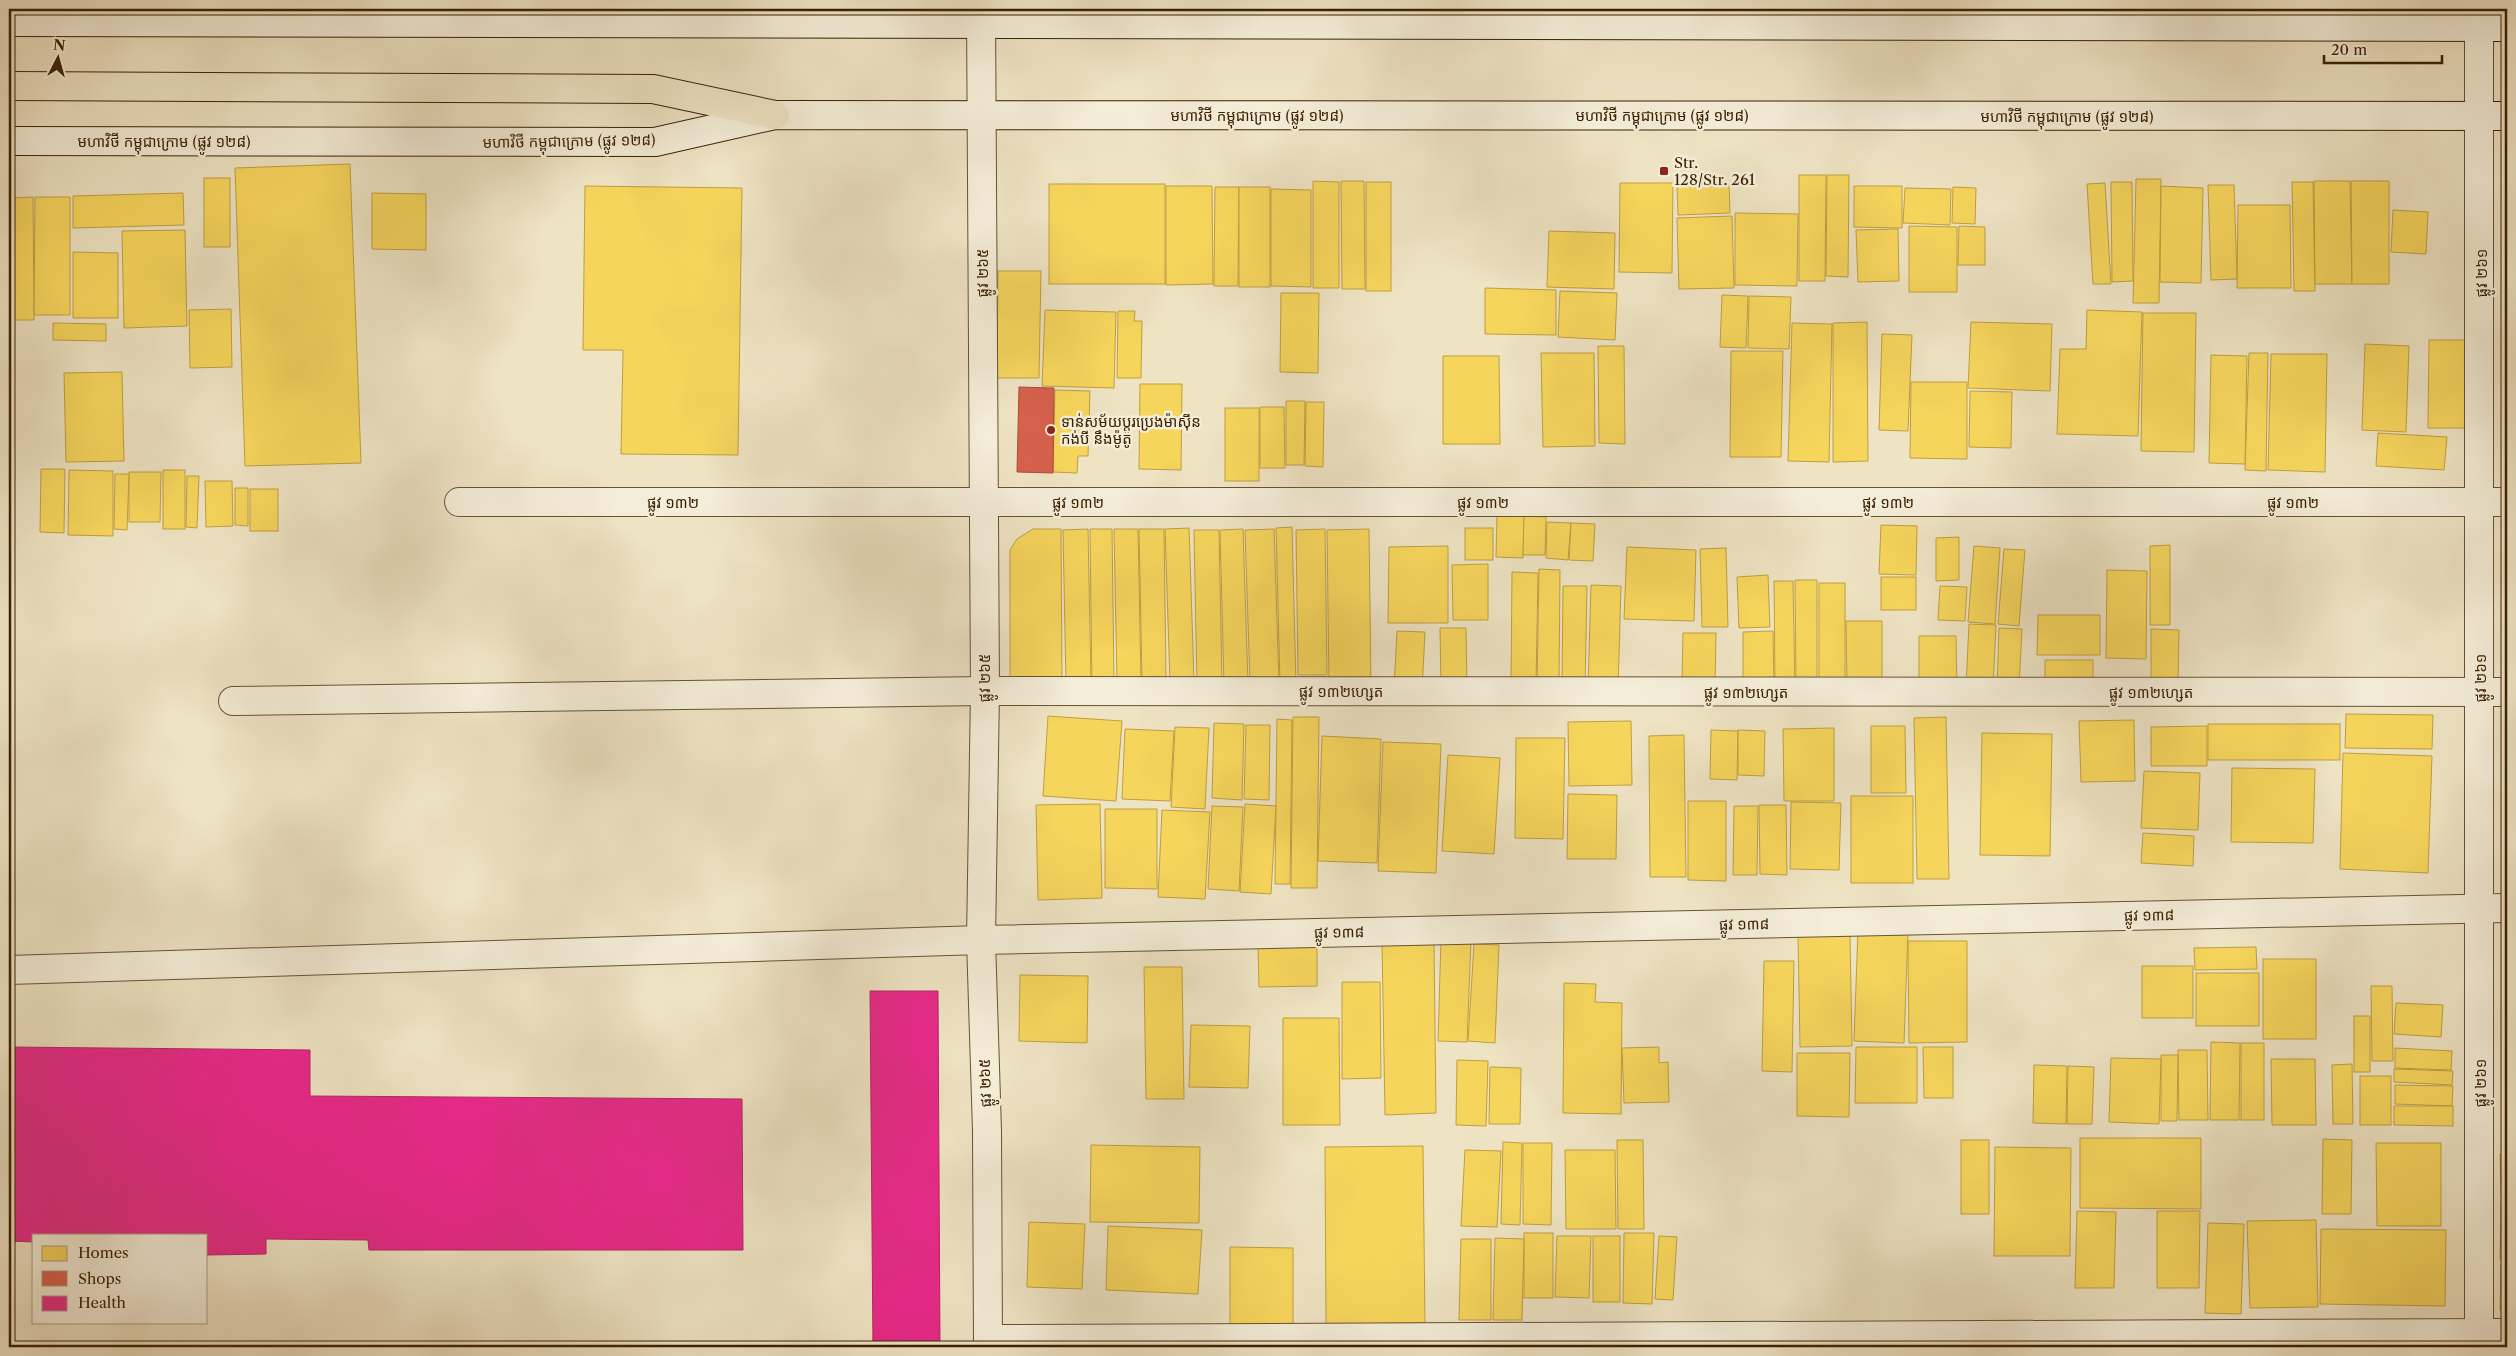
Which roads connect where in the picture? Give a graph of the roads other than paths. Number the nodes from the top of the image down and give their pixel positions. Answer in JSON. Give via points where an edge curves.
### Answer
{"nodes":[{"id":1,"x":981,"y":16,"type":"edge"},
{"id":2,"x":2479,"y":18,"type":"edge"},
{"id":3,"x":9,"y":22,"type":"edge"},
{"id":4,"x":2507,"y":28,"type":"edge"},
{"id":5,"x":9,"y":86,"type":"edge"},
{"id":6,"x":775,"y":115,"type":"junction"},
{"id":7,"x":982,"y":115,"type":"junction"},
{"id":8,"x":2480,"y":116,"type":"junction"},
{"id":9,"x":2507,"y":116,"type":"edge"},
{"id":10,"x":9,"y":141,"type":"edge"},
{"id":11,"x":460,"y":502,"type":"dead end"},
{"id":12,"x":983,"y":502,"type":"junction"},
{"id":13,"x":2494,"y":502,"type":"edge"},
{"id":14,"x":985,"y":691,"type":"junction"},
{"id":15,"x":2480,"y":692,"type":"junction"},
{"id":16,"x":2507,"y":692,"type":"edge"},
{"id":17,"x":233,"y":702,"type":"dead end"},
{"id":18,"x":2480,"y":908,"type":"junction"},
{"id":19,"x":2507,"y":908,"type":"edge"},
{"id":20,"x":981,"y":940,"type":"junction"},
{"id":21,"x":9,"y":970,"type":"edge"},
{"id":22,"x":2507,"y":1333,"type":"edge"},
{"id":23,"x":2479,"y":1340,"type":"edge"},
{"id":24,"x":988,"y":1343,"type":"edge"}],
"edges":[{"from":1,"to":2,"type":"street"},
{"from":1,"to":3,"type":"street"},
{"from":1,"to":7,"type":"street","name":"ផ្លូវ ២៦៥"},
{"from":2,"to":4,"type":"street"},
{"from":2,"to":8,"type":"street","name":"ផ្លូវ ២៦១"},
{"from":5,"to":6,"type":"highway","via":[[653,88]]},
{"from":6,"to":7,"type":"street","name":"មហាវិថី កម្ពុជាក្រោម (ផ្លូវ ១២៨)"},
{"from":6,"to":10,"type":"street","name":"មហាវិថី កម្ពុជាក្រោម (ផ្លូវ ១២៨)","via":[[655,142]]},
{"from":7,"to":8,"type":"street","name":"មហាវិថី កម្ពុជាក្រោម (ផ្លូវ ១២៨)"},
{"from":7,"to":12,"type":"street","name":"ផ្លូវ ២៦៥"},
{"from":8,"to":9,"type":"street","name":"មហាវិថី កម្ពុជាក្រោម (ផ្លូវ ១២៨)"},
{"from":8,"to":13,"type":"street","name":"ផ្លូវ ២៦១"},
{"from":11,"to":12,"type":"street","name":"ផ្លូវ ១៣២"},
{"from":12,"to":13,"type":"street","name":"ផ្លូវ ១៣២"},
{"from":12,"to":14,"type":"street","name":"ផ្លូវ ២៦៥"},
{"from":13,"to":15,"type":"street","name":"ផ្លូវ ២៦១"},
{"from":14,"to":15,"type":"street","name":"ផ្លូវ ១៣២ហ្សេត"},
{"from":14,"to":17,"type":"street","name":"ផ្លូវ ១៣២ហ្សេត"},
{"from":14,"to":20,"type":"street","name":"ផ្លូវ ២៦៥"},
{"from":15,"to":16,"type":"street","name":"ផ្លូវ ១៣២ហ្សេត"},
{"from":15,"to":18,"type":"street","name":"ផ្លូវ ២៦១"},
{"from":18,"to":19,"type":"street","name":"ផ្លូវ ១៣៨"},
{"from":18,"to":20,"type":"street","name":"ផ្លូវ ១៣៨"},
{"from":18,"to":23,"type":"street","name":"ផ្លូវ ២៦១"},
{"from":20,"to":21,"type":"street","name":"ផ្លូវ ១៣៨"},
{"from":20,"to":24,"type":"street","name":"ផ្លូវ ២៦៥","via":[[987,1131]]},
{"from":22,"to":23,"type":"street"},
{"from":23,"to":24,"type":"street"}]}
